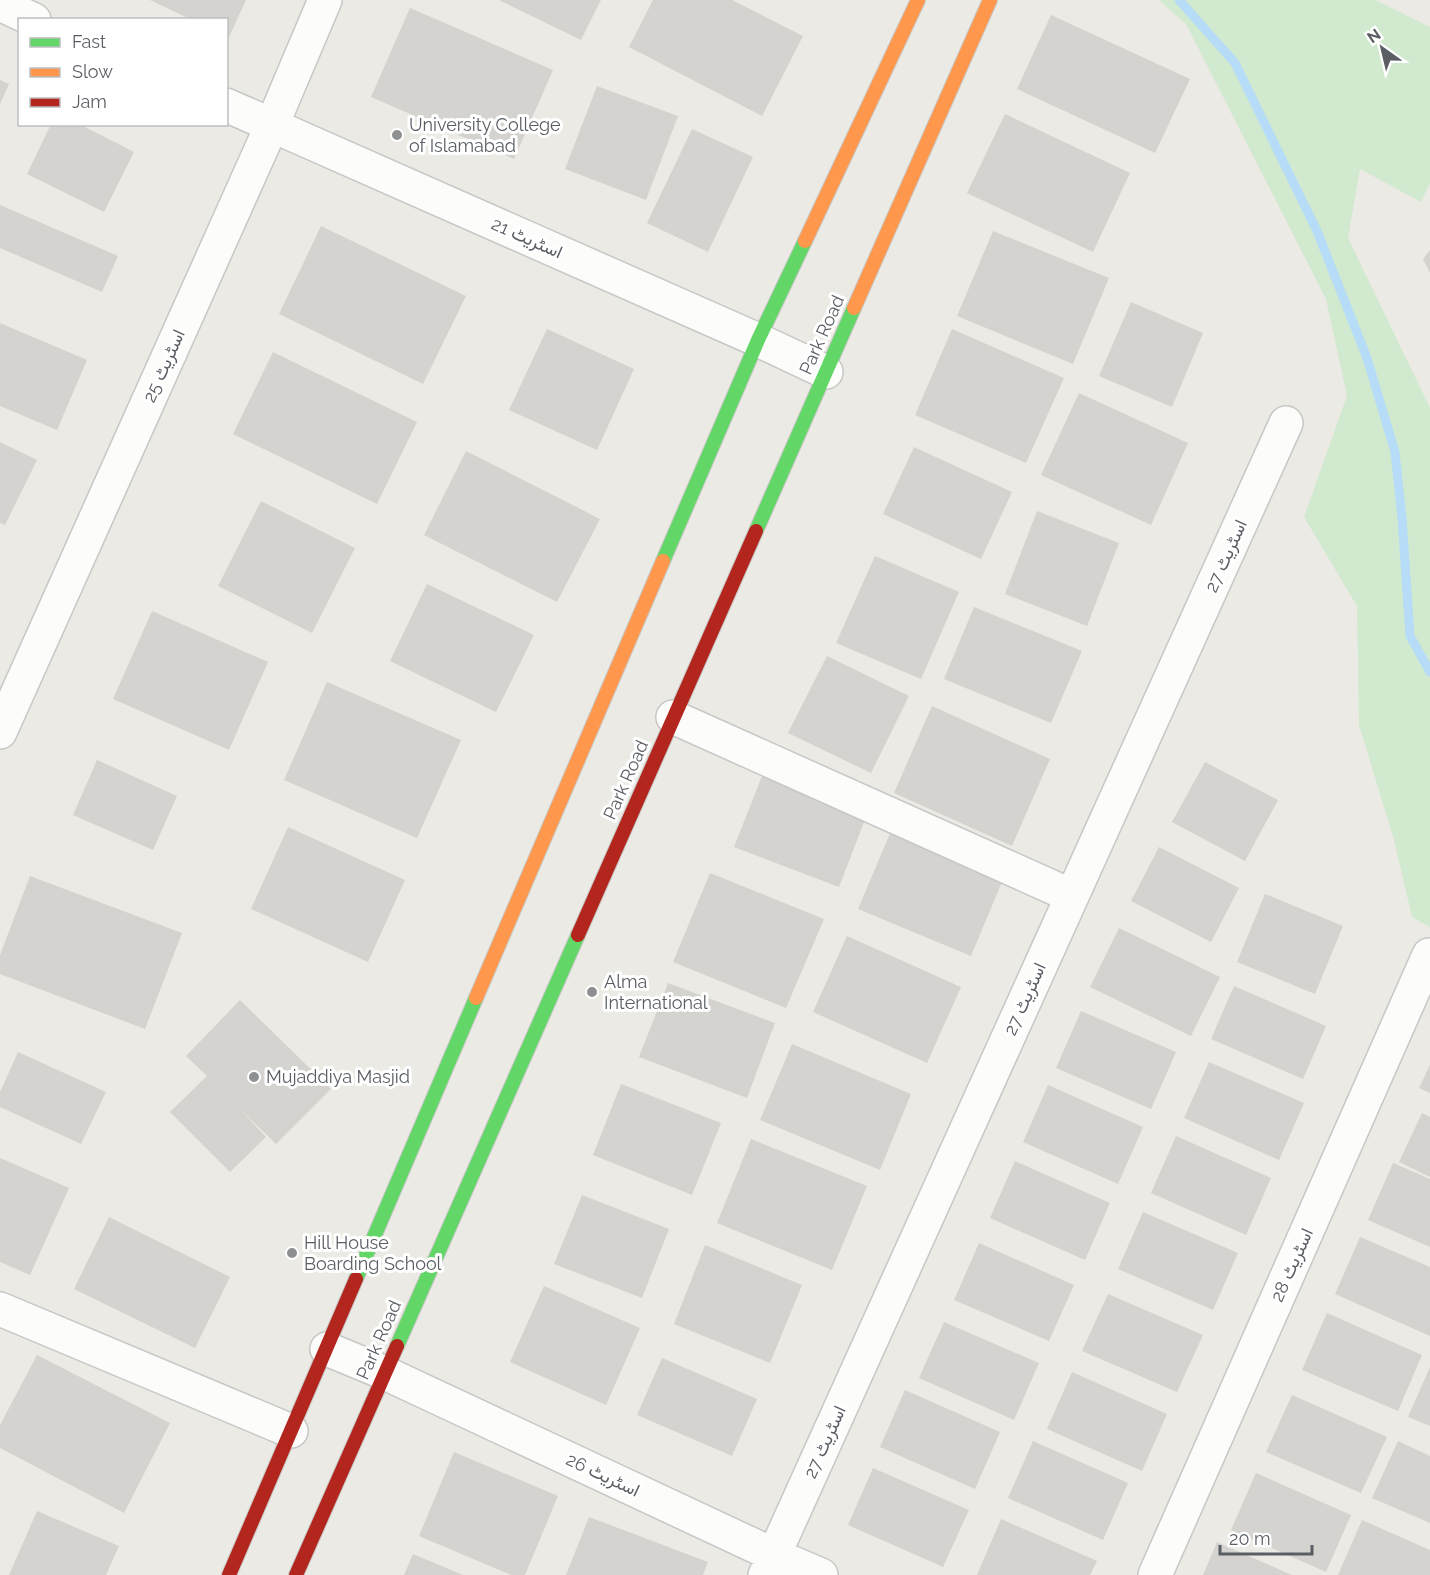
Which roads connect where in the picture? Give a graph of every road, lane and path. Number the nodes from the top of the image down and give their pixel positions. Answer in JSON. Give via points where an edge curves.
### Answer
{"nodes":[{"id":1,"x":325,"y":0,"type":"edge"},
{"id":2,"x":918,"y":0,"type":"edge"},
{"id":3,"x":990,"y":0,"type":"edge"},
{"id":4,"x":0,"y":4,"type":"edge"},
{"id":5,"x":30,"y":18,"type":"edge"},
{"id":6,"x":228,"y":106,"type":"edge"},
{"id":7,"x":272,"y":125,"type":"junction"},
{"id":8,"x":758,"y":340,"type":"junction"},
{"id":9,"x":826,"y":372,"type":"junction"},
{"id":10,"x":1286,"y":423,"type":"dead end"},
{"id":11,"x":673,"y":717,"type":"junction"},
{"id":12,"x":0,"y":732,"type":"edge"},
{"id":13,"x":1072,"y":896,"type":"junction"},
{"id":14,"x":1429,"y":955,"type":"edge"},
{"id":15,"x":0,"y":1309,"type":"edge"},
{"id":16,"x":327,"y":1349,"type":"junction"},
{"id":17,"x":385,"y":1372,"type":"junction"},
{"id":18,"x":291,"y":1431,"type":"junction"},
{"id":19,"x":770,"y":1565,"type":"edge"},
{"id":20,"x":229,"y":1575,"type":"edge"},
{"id":21,"x":297,"y":1575,"type":"edge"},
{"id":22,"x":821,"y":1575,"type":"edge"},
{"id":23,"x":1155,"y":1575,"type":"edge"}],
"edges":[{"from":1,"to":7,"type":"street","name":"اسٹریٹ 25"},
{"from":2,"to":8,"type":"street"},
{"from":3,"to":9,"type":"street","name":"Park Road"},
{"from":4,"to":5,"type":"street"},
{"from":6,"to":7,"type":"street","name":"اسٹریٹ 21"},
{"from":7,"to":8,"type":"street","name":"اسٹریٹ 21"},
{"from":7,"to":12,"type":"street","name":"اسٹریٹ 25"},
{"from":8,"to":9,"type":"street","name":"اسٹریٹ 21"},
{"from":8,"to":16,"type":"street"},
{"from":9,"to":11,"type":"street","name":"Park Road"},
{"from":10,"to":13,"type":"street","name":"اسٹریٹ 27"},
{"from":11,"to":13,"type":"street"},
{"from":11,"to":17,"type":"street","name":"Park Road"},
{"from":13,"to":19,"type":"street","name":"اسٹریٹ 27"},
{"from":14,"to":23,"type":"street","name":"اسٹریٹ 28"},
{"from":15,"to":18,"type":"street"},
{"from":16,"to":17,"type":"street","name":"اسٹریٹ 26"},
{"from":16,"to":18,"type":"street"},
{"from":17,"to":19,"type":"street","name":"اسٹریٹ 26"},
{"from":17,"to":21,"type":"street","name":"Park Road"},
{"from":18,"to":20,"type":"street"},
{"from":19,"to":22,"type":"street","name":"اسٹریٹ 26"}]}
